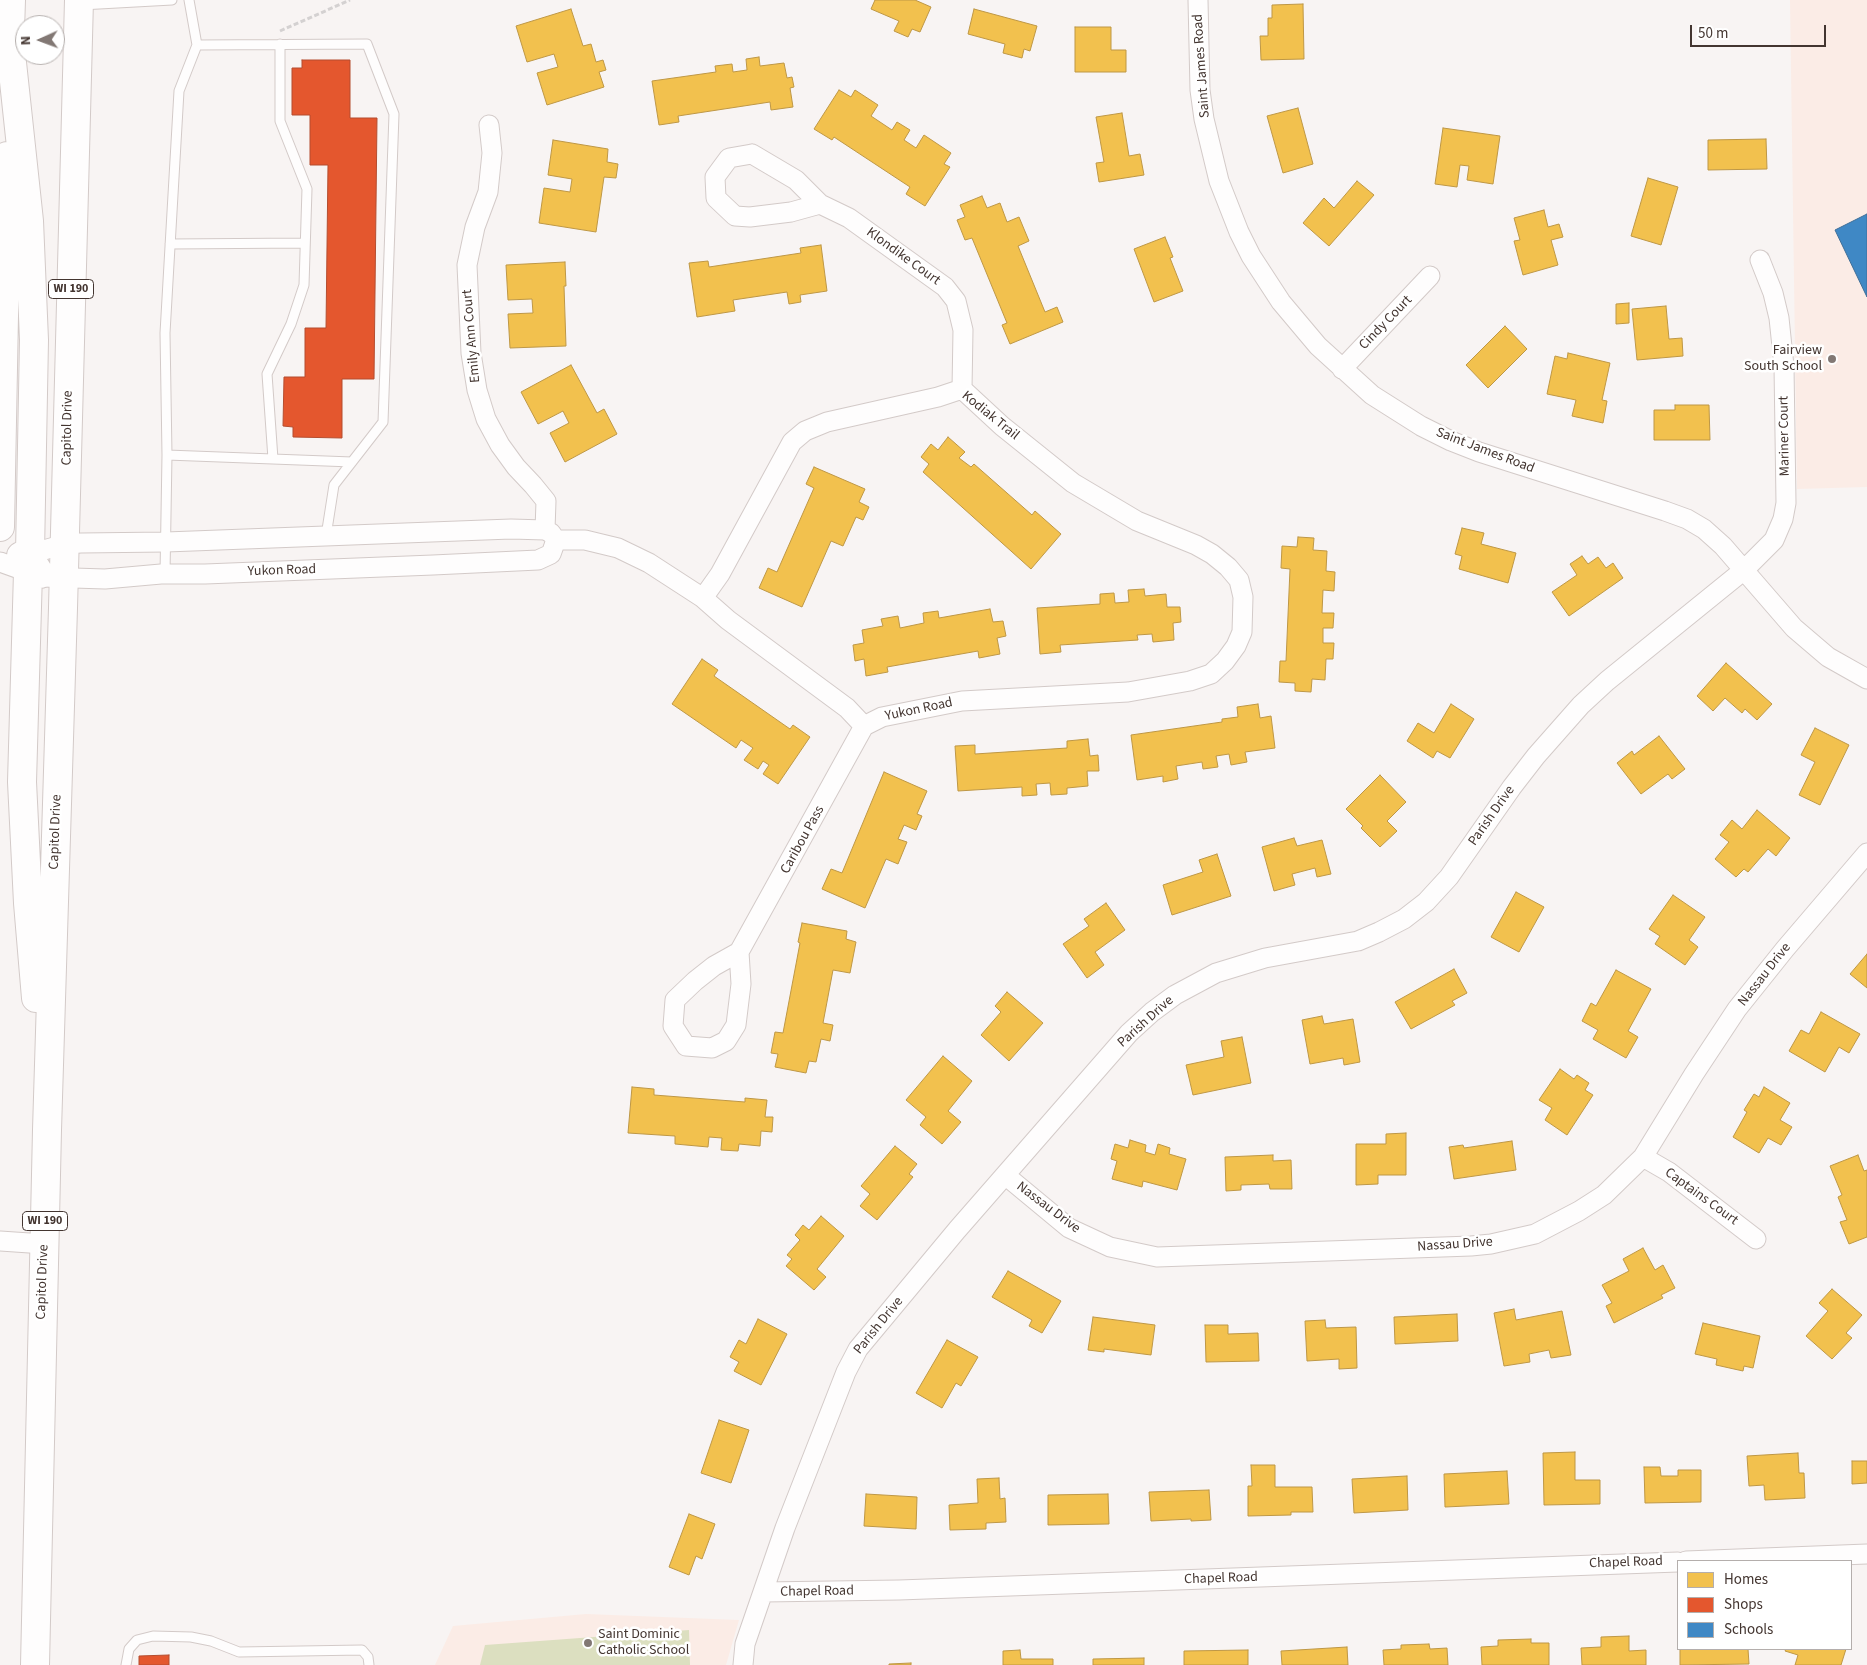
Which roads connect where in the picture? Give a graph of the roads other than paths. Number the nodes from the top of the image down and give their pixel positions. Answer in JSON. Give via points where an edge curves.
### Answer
{"nodes":[{"id":1,"x":11,"y":0,"type":"edge"},
{"id":2,"x":172,"y":0,"type":"edge"},
{"id":3,"x":189,"y":0,"type":"edge"},
{"id":4,"x":1198,"y":0,"type":"edge"},
{"id":5,"x":73,"y":2,"type":"edge"},
{"id":6,"x":10,"y":44,"type":"junction"},
{"id":7,"x":197,"y":44,"type":"junction"},
{"id":8,"x":276,"y":44,"type":"junction"},
{"id":9,"x":489,"y":125,"type":"dead end"},
{"id":10,"x":820,"y":204,"type":"junction"},
{"id":11,"x":305,"y":243,"type":"junction"},
{"id":12,"x":170,"y":244,"type":"junction"},
{"id":13,"x":1760,"y":260,"type":"dead end"},
{"id":14,"x":1430,"y":276,"type":"dead end"},
{"id":15,"x":1342,"y":369,"type":"junction"},
{"id":16,"x":962,"y":390,"type":"junction"},
{"id":17,"x":167,"y":456,"type":"junction"},
{"id":18,"x":272,"y":459,"type":"junction"},
{"id":19,"x":352,"y":462,"type":"junction"},
{"id":20,"x":0,"y":526,"type":"edge"},
{"id":21,"x":551,"y":535,"type":"junction"},
{"id":22,"x":326,"y":536,"type":"junction"},
{"id":23,"x":166,"y":542,"type":"junction"},
{"id":24,"x":64,"y":544,"type":"junction"},
{"id":25,"x":26,"y":566,"type":"edge"},
{"id":26,"x":1744,"y":570,"type":"junction"},
{"id":27,"x":165,"y":574,"type":"junction"},
{"id":28,"x":703,"y":598,"type":"junction"},
{"id":29,"x":1244,"y":615,"type":"joint"},
{"id":30,"x":1867,"y":678,"type":"edge"},
{"id":31,"x":864,"y":726,"type":"junction"},
{"id":32,"x":1867,"y":853,"type":"edge"},
{"id":33,"x":740,"y":952,"type":"junction"},
{"id":34,"x":47,"y":1130,"type":"junction"},
{"id":35,"x":1643,"y":1157,"type":"junction"},
{"id":36,"x":1005,"y":1175,"type":"junction"},
{"id":37,"x":1756,"y":1239,"type":"dead end"},
{"id":38,"x":0,"y":1242,"type":"edge"},
{"id":39,"x":44,"y":1244,"type":"junction"},
{"id":40,"x":1867,"y":1554,"type":"edge"},
{"id":41,"x":1712,"y":1560,"type":"edge"},
{"id":42,"x":1677,"y":1562,"type":"edge"},
{"id":43,"x":764,"y":1592,"type":"junction"},
{"id":44,"x":35,"y":1665,"type":"edge"},
{"id":45,"x":126,"y":1665,"type":"edge"},
{"id":46,"x":369,"y":1665,"type":"edge"},
{"id":47,"x":743,"y":1665,"type":"edge"}],
"edges":[{"from":1,"to":6,"type":"main road"},
{"from":2,"to":5,"type":"lane"},
{"from":3,"to":7,"type":"lane"},
{"from":4,"to":15,"type":"street","name":"Saint James Road","via":[[1200,90],[1204,119],[1228,204],[1252,256],[1282,302],[1305,332]]},
{"from":5,"to":24,"type":"main road","name":"Capitol Drive","number":"WI 190"},
{"from":6,"to":20,"type":"main road"},
{"from":6,"to":25,"type":"main road","via":[[29,221],[34,330]]},
{"from":7,"to":8,"type":"lane"},
{"from":7,"to":12,"type":"lane","via":[[179,90]]},
{"from":8,"to":11,"type":"lane","via":[[280,121],[306,189]]},
{"from":8,"to":19,"type":"lane","via":[[367,44],[394,114],[383,422]]},
{"from":9,"to":21,"type":"street","name":"Emily Ann Court","via":[[492,154],[488,192],[475,227],[467,265],[471,353],[486,419],[516,467],[546,501]]},
{"from":10,"to":10,"type":"street","name":"Klondike Court","via":[[796,180],[752,154],[729,158],[715,177],[716,198],[735,216],[791,212]]},
{"from":10,"to":16,"type":"street","name":"Klondike Court","via":[[849,218],[945,287],[956,301],[963,330]]},
{"from":11,"to":12,"type":"lane"},
{"from":11,"to":18,"type":"lane","via":[[304,286],[291,324],[267,374]]},
{"from":12,"to":17,"type":"lane","via":[[165,333]]},
{"from":13,"to":26,"type":"street","name":"Mariner Court","via":[[1774,293],[1779,318],[1784,366],[1786,503],[1774,540]]},
{"from":14,"to":15,"type":"street","name":"Cindy Court"},
{"from":15,"to":26,"type":"street","name":"Saint James Road","via":[[1372,395],[1421,426],[1451,440],[1687,519],[1723,546]]},
{"from":16,"to":28,"type":"street","name":"Kodiak Trail","via":[[827,422],[806,431],[792,442],[720,574]]},
{"from":16,"to":29,"type":"street","name":"Kodiak Trail","via":[[1073,483],[1137,521],[1212,554],[1239,580]]},
{"from":17,"to":18,"type":"lane"},
{"from":17,"to":23,"type":"lane"},
{"from":18,"to":19,"type":"lane"},
{"from":19,"to":22,"type":"lane","via":[[334,486]]},
{"from":21,"to":22,"type":"street","via":[[502,529]]},
{"from":21,"to":27,"type":"street","name":"Yukon Road","via":[[550,554],[538,560]]},
{"from":21,"to":28,"type":"street","via":[[618,548],[649,563]]},
{"from":22,"to":23,"type":"street"},
{"from":23,"to":24,"type":"street"},
{"from":23,"to":27,"type":"lane"},
{"from":24,"to":25,"type":"main road","name":"Capitol Drive","number":"WI 190"},
{"from":25,"to":27,"type":"street","name":"Yukon Road","via":[[105,579]]},
{"from":25,"to":34,"type":"main road","name":"Capitol Drive","number":"WI 190"},
{"from":25,"to":34,"type":"main road","via":[[22,782],[28,903]]},
{"from":26,"to":30,"type":"street","name":"Saint James Road","via":[[1794,628],[1828,656]]},
{"from":26,"to":36,"type":"street","name":"Parish Drive","via":[[1581,704],[1536,756],[1449,877],[1426,902],[1404,919],[1358,941],[1250,962],[1216,973],[1175,995],[1129,1033]]},
{"from":28,"to":31,"type":"street","via":[[847,708]]},
{"from":29,"to":31,"type":"street","name":"Yukon Road","via":[[1242,632],[1225,661],[1211,674],[1190,682],[1128,692],[962,701],[882,717]]},
{"from":31,"to":33,"type":"street","name":"Caribou Pass"},
{"from":32,"to":35,"type":"street","name":"Nassau Drive","via":[[1738,1009]]},
{"from":33,"to":33,"type":"street","via":[[714,966],[675,1000],[673,1026],[686,1046],[712,1048],[726,1041],[736,1025],[741,984]]},
{"from":34,"to":39,"type":"main road","name":"Capitol Drive","number":"WI 190"},
{"from":35,"to":36,"type":"street","name":"Nassau Drive","via":[[1604,1195],[1535,1234],[1491,1244],[1210,1256],[1157,1257],[1110,1248],[1069,1228]]},
{"from":35,"to":37,"type":"street","name":"Captains Court","via":[[1669,1172]]},
{"from":36,"to":43,"type":"street","name":"Parish Drive","via":[[858,1349],[789,1519]]},
{"from":38,"to":39,"type":"street"},
{"from":39,"to":44,"type":"main road","name":"Capitol Drive","number":"WI 190"},
{"from":40,"to":41,"type":"street"},
{"from":42,"to":43,"type":"street","name":"Chapel Road","via":[[909,1590]]},
{"from":43,"to":47,"type":"street","name":"Parish Drive","via":[[746,1644]]},
{"from":45,"to":46,"type":"lane","via":[[129,1649],[137,1640],[153,1636],[190,1637],[239,1652],[362,1650]]}]}
